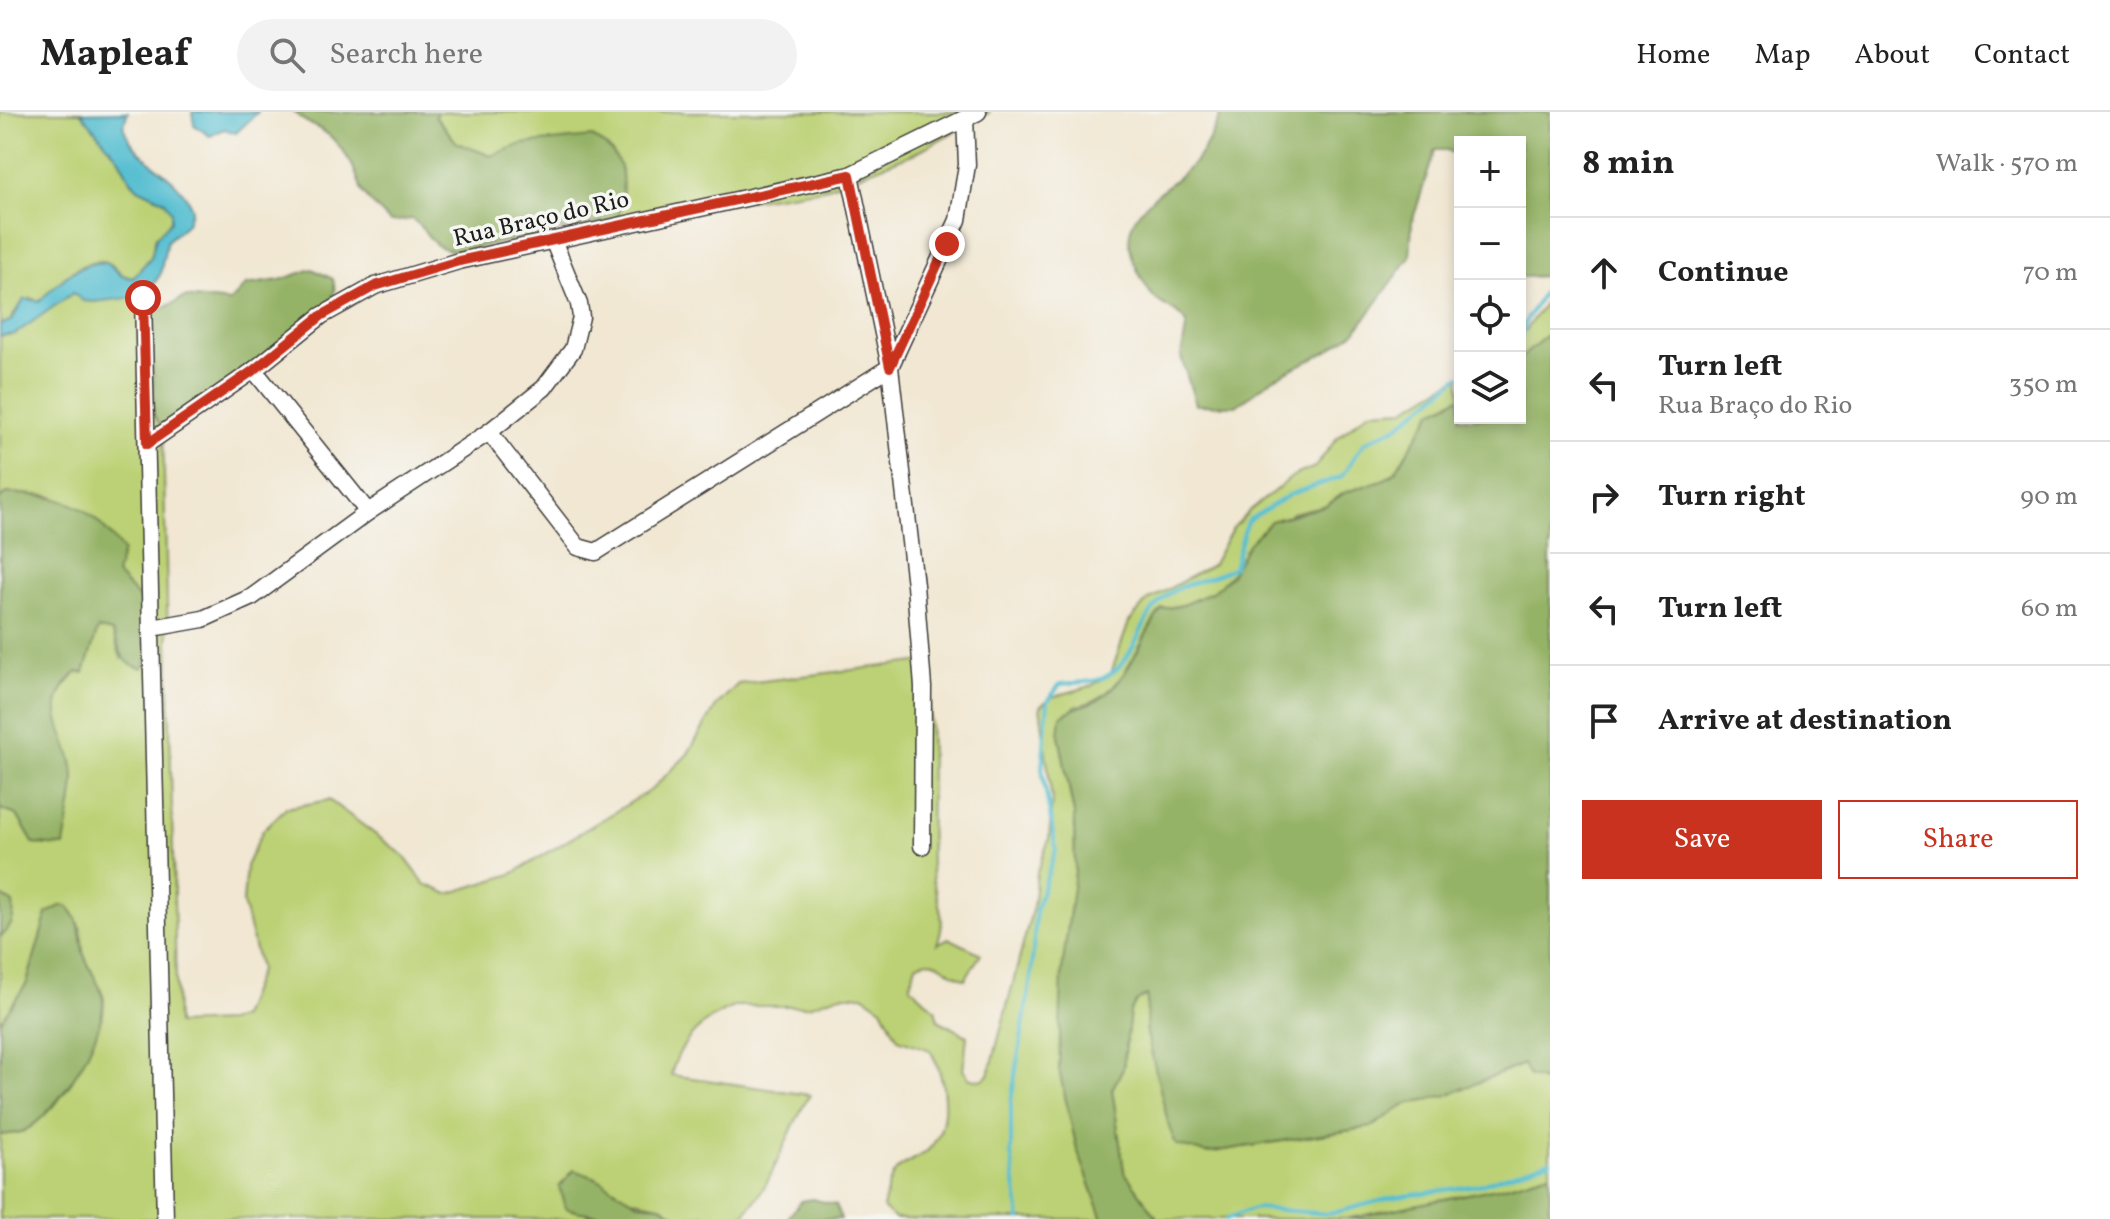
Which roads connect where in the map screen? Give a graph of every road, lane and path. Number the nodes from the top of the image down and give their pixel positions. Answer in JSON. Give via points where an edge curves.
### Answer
{"nodes":[{"id":1,"x":972,"y":116,"type":"edge"},
{"id":2,"x":850,"y":175,"type":"junction"},
{"id":3,"x":553,"y":240,"type":"junction"},
{"id":4,"x":143,"y":298,"type":"dead end"},
{"id":5,"x":890,"y":367,"type":"junction"},
{"id":6,"x":254,"y":370,"type":"junction"},
{"id":7,"x":489,"y":432,"type":"junction"},
{"id":8,"x":147,"y":444,"type":"junction"},
{"id":9,"x":368,"y":512,"type":"junction"},
{"id":10,"x":152,"y":628,"type":"junction"},
{"id":11,"x":922,"y":846,"type":"dead end"},
{"id":12,"x":165,"y":1219,"type":"edge"}],
"edges":[{"from":1,"to":2,"type":"street","name":"Rua Braço do Rio"},
{"from":1,"to":5,"type":"street","via":[[958,220]]},
{"from":2,"to":3,"type":"street","name":"Rua Braço do Rio"},
{"from":2,"to":5,"type":"street"},
{"from":3,"to":6,"type":"street","name":"Rua Braço do Rio","via":[[375,286],[321,316]]},
{"from":3,"to":7,"type":"street","via":[[579,304],[579,333],[553,378]]},
{"from":4,"to":8,"type":"street"},
{"from":5,"to":7,"type":"street","via":[[596,552],[578,547]]},
{"from":5,"to":11,"type":"street","via":[[923,687]]},
{"from":6,"to":8,"type":"street","name":"Rua Braço do Rio"},
{"from":6,"to":9,"type":"street"},
{"from":7,"to":9,"type":"street"},
{"from":8,"to":10,"type":"street"},
{"from":9,"to":10,"type":"street","via":[[281,578],[225,612]]},
{"from":10,"to":12,"type":"street"}]}
